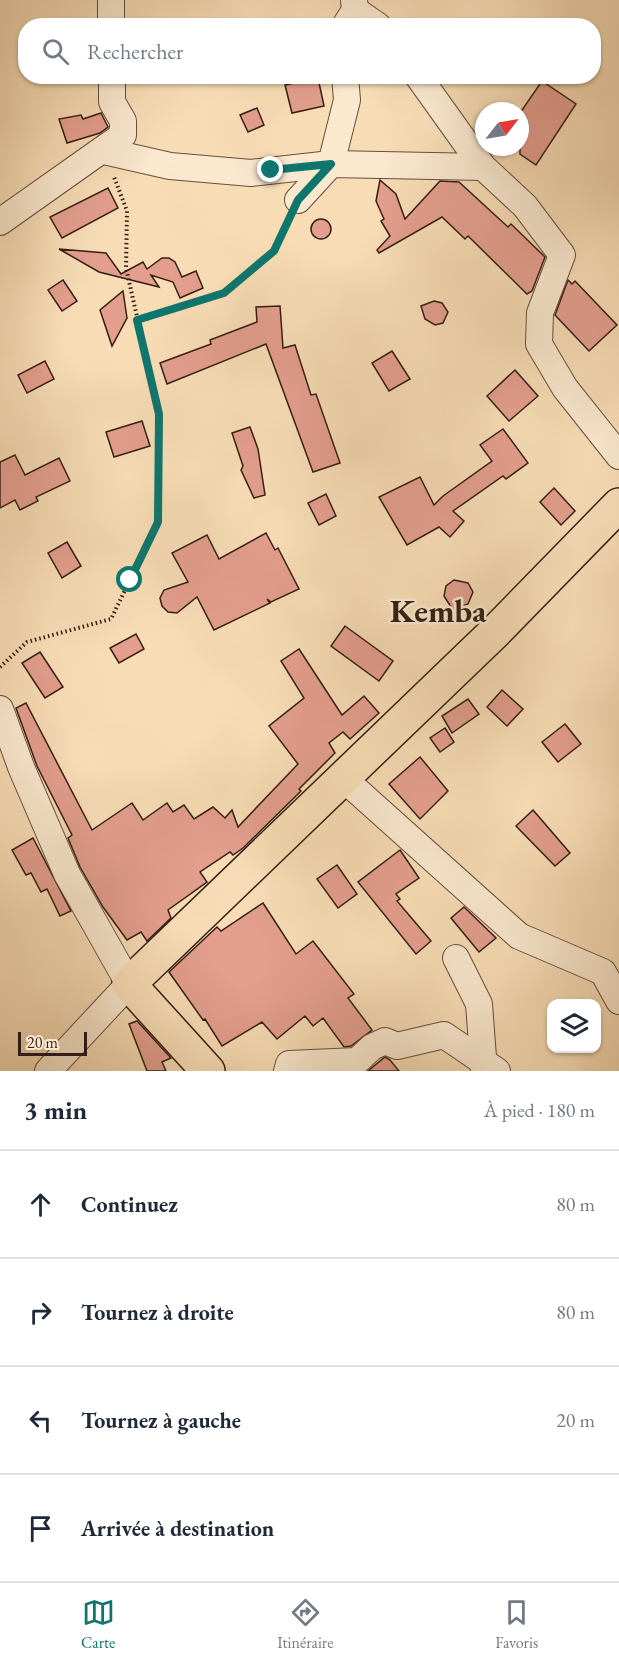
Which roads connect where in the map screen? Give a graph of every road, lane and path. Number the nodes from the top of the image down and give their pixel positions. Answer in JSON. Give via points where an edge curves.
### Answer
{"nodes":[{"id":1,"x":111,"y":0,"type":"edge"},
{"id":2,"x":111,"y":18,"type":"edge"},
{"id":3,"x":112,"y":84,"type":"edge"},
{"id":4,"x":345,"y":84,"type":"edge"},
{"id":5,"x":423,"y":84,"type":"edge"},
{"id":6,"x":104,"y":151,"type":"junction"},
{"id":7,"x":331,"y":164,"type":"junction"},
{"id":8,"x":483,"y":167,"type":"junction"},
{"id":9,"x":298,"y":200,"type":"joint"},
{"id":10,"x":0,"y":222,"type":"edge"},
{"id":11,"x":137,"y":320,"type":"junction"},
{"id":12,"x":619,"y":456,"type":"edge"},
{"id":13,"x":619,"y":505,"type":"edge"},
{"id":14,"x":0,"y":667,"type":"edge"},
{"id":15,"x":0,"y":709,"type":"edge"},
{"id":16,"x":344,"y":779,"type":"junction"},
{"id":17,"x":456,"y":958,"type":"dead end"},
{"id":18,"x":129,"y":984,"type":"junction"},
{"id":19,"x":619,"y":1001,"type":"edge"},
{"id":20,"x":488,"y":1068,"type":"edge"},
{"id":21,"x":48,"y":1071,"type":"edge"},
{"id":22,"x":208,"y":1071,"type":"edge"},
{"id":23,"x":287,"y":1071,"type":"edge"}],
"edges":[{"from":1,"to":2,"type":"street"},
{"from":3,"to":6,"type":"street","via":[[112,102],[123,121],[123,135]]},
{"from":4,"to":7,"type":"street","via":[[346,100]]},
{"from":5,"to":8,"type":"street"},
{"from":6,"to":7,"type":"street","via":[[170,166],[251,173]]},
{"from":6,"to":10,"type":"street"},
{"from":6,"to":11,"type":"path","via":[[127,211],[126,268]]},
{"from":7,"to":8,"type":"street"},
{"from":7,"to":9,"type":"street"},
{"from":8,"to":12,"type":"street","via":[[525,206],[562,255],[540,313],[539,344],[565,388]]},
{"from":9,"to":11,"type":"path","via":[[274,251],[224,293]]},
{"from":11,"to":14,"type":"path","via":[[159,414],[158,522],[111,619],[27,642]]},
{"from":13,"to":16,"type":"main road"},
{"from":15,"to":18,"type":"street","via":[[67,874]]},
{"from":16,"to":18,"type":"main road"},
{"from":16,"to":19,"type":"street","via":[[519,936],[603,972]]},
{"from":17,"to":20,"type":"street","via":[[479,1004]]},
{"from":18,"to":21,"type":"street"},
{"from":18,"to":22,"type":"main road"},
{"from":20,"to":23,"type":"street","via":[[444,1035],[397,1046],[385,1041],[357,1061],[289,1064]]}]}
